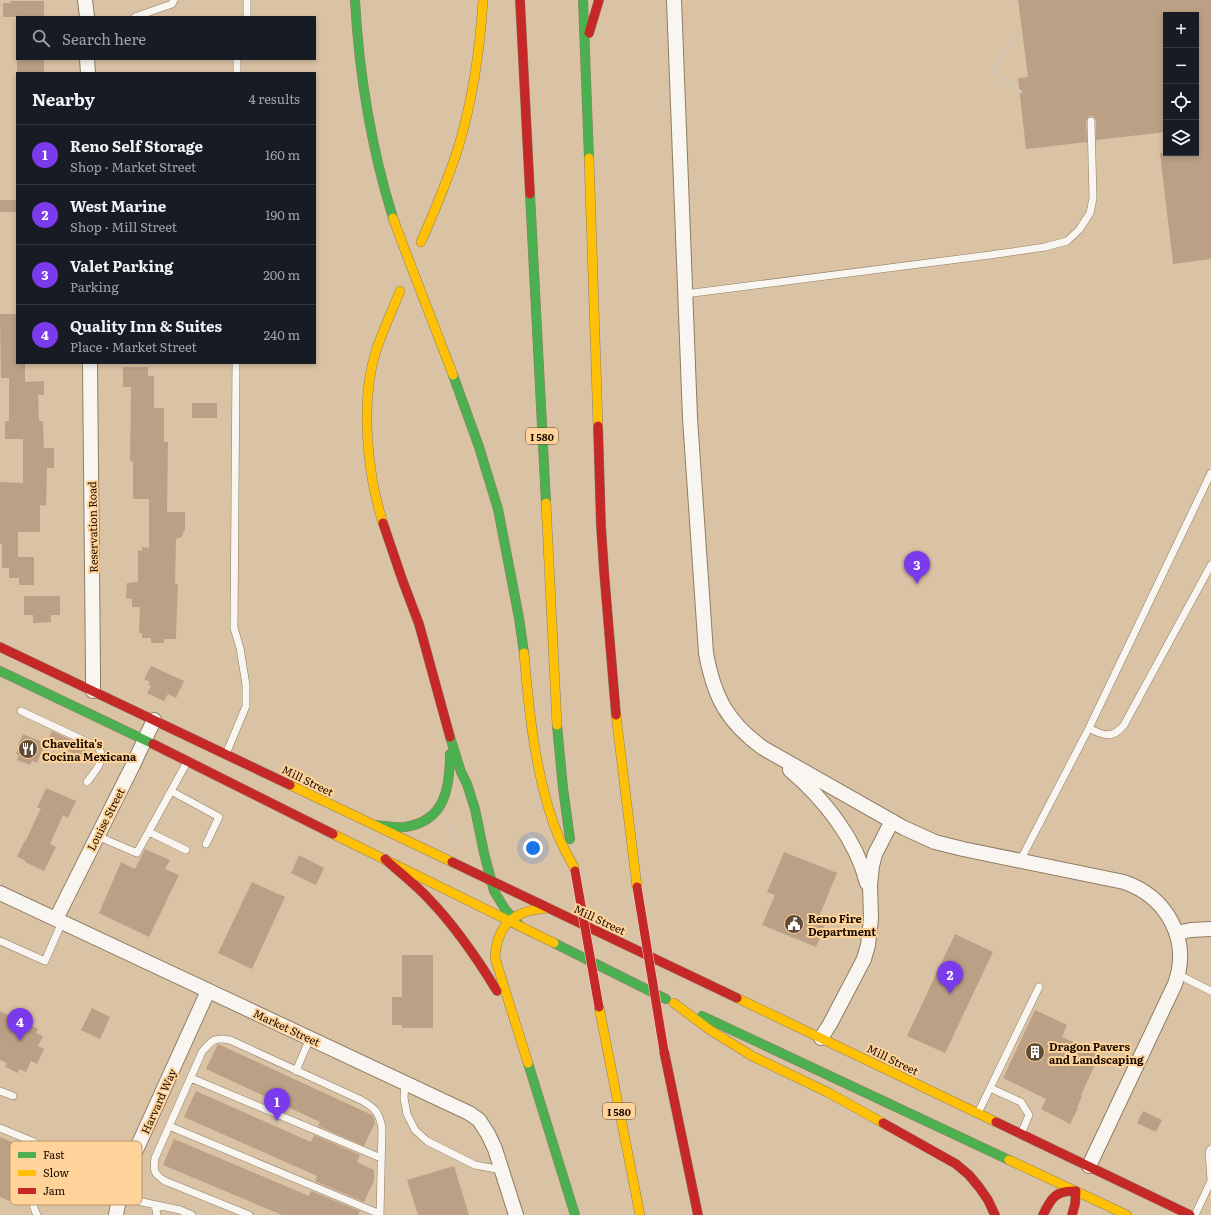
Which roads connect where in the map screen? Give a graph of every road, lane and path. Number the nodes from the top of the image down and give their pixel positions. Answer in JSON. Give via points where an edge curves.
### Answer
{"nodes":[{"id":1,"x":85,"y":0,"type":"edge"},
{"id":2,"x":174,"y":0,"type":"edge"},
{"id":3,"x":247,"y":0,"type":"edge"},
{"id":4,"x":355,"y":0,"type":"edge"},
{"id":5,"x":483,"y":0,"type":"edge"},
{"id":6,"x":520,"y":0,"type":"edge"},
{"id":7,"x":583,"y":0,"type":"edge"},
{"id":8,"x":599,"y":0,"type":"edge"},
{"id":9,"x":674,"y":0,"type":"edge"},
{"id":10,"x":87,"y":16,"type":"edge"},
{"id":11,"x":138,"y":16,"type":"edge"},
{"id":12,"x":247,"y":16,"type":"edge"},
{"id":13,"x":1015,"y":37,"type":"dead end"},
{"id":14,"x":585,"y":45,"type":"junction"},
{"id":15,"x":87,"y":60,"type":"edge"},
{"id":16,"x":237,"y":60,"type":"edge"},
{"id":17,"x":88,"y":72,"type":"edge"},
{"id":18,"x":237,"y":72,"type":"edge"},
{"id":19,"x":1022,"y":93,"type":"dead end"},
{"id":20,"x":1092,"y":121,"type":"dead end"},
{"id":21,"x":421,"y":242,"type":"dead end"},
{"id":22,"x":400,"y":290,"type":"dead end"},
{"id":23,"x":685,"y":294,"type":"junction"},
{"id":24,"x":90,"y":364,"type":"edge"},
{"id":25,"x":236,"y":364,"type":"edge"},
{"id":26,"x":1211,"y":473,"type":"edge"},
{"id":27,"x":1211,"y":565,"type":"edge"},
{"id":28,"x":0,"y":647,"type":"edge"},
{"id":29,"x":0,"y":671,"type":"edge"},
{"id":30,"x":93,"y":691,"type":"junction"},
{"id":31,"x":21,"y":710,"type":"dead end"},
{"id":32,"x":154,"y":720,"type":"junction"},
{"id":33,"x":1089,"y":728,"type":"junction"},
{"id":34,"x":449,"y":732,"type":"junction"},
{"id":35,"x":145,"y":740,"type":"junction"},
{"id":36,"x":763,"y":748,"type":"junction"},
{"id":37,"x":226,"y":754,"type":"junction"},
{"id":38,"x":188,"y":761,"type":"junction"},
{"id":39,"x":88,"y":782,"type":"dead end"},
{"id":40,"x":171,"y":791,"type":"junction"},
{"id":41,"x":892,"y":821,"type":"junction"},
{"id":42,"x":446,"y":823,"type":"dead end"},
{"id":43,"x":374,"y":825,"type":"junction"},
{"id":44,"x":149,"y":832,"type":"junction"},
{"id":45,"x":97,"y":836,"type":"junction"},
{"id":46,"x":458,"y":838,"type":"junction"},
{"id":47,"x":458,"y":842,"type":"dead end"},
{"id":48,"x":206,"y":844,"type":"dead end"},
{"id":49,"x":465,"y":845,"type":"dead end"},
{"id":50,"x":186,"y":850,"type":"dead end"},
{"id":51,"x":385,"y":859,"type":"junction"},
{"id":52,"x":1020,"y":861,"type":"junction"},
{"id":53,"x":574,"y":869,"type":"junction"},
{"id":54,"x":491,"y":880,"type":"junction"},
{"id":55,"x":0,"y":893,"type":"edge"},
{"id":56,"x":872,"y":905,"type":"junction"},
{"id":57,"x":549,"y":908,"type":"junction"},
{"id":58,"x":510,"y":919,"type":"junction"},
{"id":59,"x":59,"y":921,"type":"junction"},
{"id":60,"x":1211,"y":930,"type":"edge"},
{"id":61,"x":1176,"y":933,"type":"junction"},
{"id":62,"x":0,"y":941,"type":"edge"},
{"id":63,"x":1178,"y":975,"type":"junction"},
{"id":64,"x":1039,"y":988,"type":"dead end"},
{"id":65,"x":208,"y":991,"type":"junction"},
{"id":66,"x":1211,"y":991,"type":"edge"},
{"id":67,"x":674,"y":1003,"type":"junction"},
{"id":68,"x":310,"y":1038,"type":"junction"},
{"id":69,"x":821,"y":1038,"type":"junction"},
{"id":70,"x":521,"y":1041,"type":"junction"},
{"id":71,"x":296,"y":1071,"type":"junction"},
{"id":72,"x":190,"y":1078,"type":"junction"},
{"id":73,"x":405,"y":1082,"type":"junction"},
{"id":74,"x":990,"y":1088,"type":"junction"},
{"id":75,"x":0,"y":1091,"type":"edge"},
{"id":76,"x":13,"y":1096,"type":"dead end"},
{"id":77,"x":978,"y":1113,"type":"junction"},
{"id":78,"x":169,"y":1126,"type":"junction"},
{"id":79,"x":0,"y":1128,"type":"edge"},
{"id":80,"x":680,"y":1128,"type":"junction"},
{"id":81,"x":1021,"y":1134,"type":"junction"},
{"id":82,"x":32,"y":1141,"type":"edge"},
{"id":83,"x":140,"y":1141,"type":"edge"},
{"id":84,"x":1211,"y":1149,"type":"edge"},
{"id":85,"x":381,"y":1158,"type":"junction"},
{"id":86,"x":1087,"y":1169,"type":"junction"},
{"id":87,"x":502,"y":1170,"type":"junction"},
{"id":88,"x":1211,"y":1181,"type":"edge"},
{"id":89,"x":1078,"y":1188,"type":"junction"},
{"id":90,"x":705,"y":1200,"type":"dead end"},
{"id":91,"x":142,"y":1202,"type":"edge"},
{"id":92,"x":34,"y":1205,"type":"edge"},
{"id":93,"x":118,"y":1205,"type":"edge"},
{"id":94,"x":155,"y":1205,"type":"junction"},
{"id":95,"x":380,"y":1214,"type":"edge"},
{"id":96,"x":37,"y":1215,"type":"edge"},
{"id":97,"x":116,"y":1215,"type":"edge"},
{"id":98,"x":157,"y":1215,"type":"edge"},
{"id":99,"x":192,"y":1215,"type":"edge"},
{"id":100,"x":249,"y":1215,"type":"edge"},
{"id":101,"x":516,"y":1215,"type":"edge"},
{"id":102,"x":575,"y":1215,"type":"edge"},
{"id":103,"x":640,"y":1215,"type":"edge"},
{"id":104,"x":698,"y":1215,"type":"edge"},
{"id":105,"x":995,"y":1215,"type":"edge"},
{"id":106,"x":1043,"y":1215,"type":"edge"},
{"id":107,"x":1072,"y":1215,"type":"edge"},
{"id":108,"x":1127,"y":1215,"type":"edge"},
{"id":109,"x":1190,"y":1215,"type":"edge"},
{"id":110,"x":1195,"y":1215,"type":"edge"}],
"edges":[{"from":1,"to":10,"type":"street"},
{"from":2,"to":11,"type":"lane","via":[[172,4]]},
{"from":3,"to":12,"type":"lane"},
{"from":4,"to":53,"type":"main road","via":[[363,93],[378,168],[396,228],[461,393],[490,479],[503,532],[522,634],[527,692],[541,776],[559,837]]},
{"from":5,"to":21,"type":"main road","via":[[478,58],[467,118],[449,173]]},
{"from":6,"to":53,"type":"main road","number":"I 580","via":[[557,726]]},
{"from":7,"to":14,"type":"main road"},
{"from":8,"to":14,"type":"main road"},
{"from":9,"to":23,"type":"street"},
{"from":13,"to":19,"type":"path","via":[[993,70]]},
{"from":14,"to":80,"type":"main road","bridge":true,"via":[[605,593],[618,734],[637,887],[664,1051]]},
{"from":15,"to":17,"type":"street"},
{"from":16,"to":18,"type":"lane"},
{"from":20,"to":23,"type":"lane","via":[[1093,198],[1090,214],[1079,230],[1067,241],[998,254]]},
{"from":22,"to":34,"type":"main road","via":[[378,346],[370,378],[367,417],[370,462],[382,518],[419,624]]},
{"from":23,"to":36,"type":"street","via":[[693,467],[706,653],[712,683],[726,712],[743,732]]},
{"from":24,"to":30,"type":"street","name":"Reservation Road"},
{"from":25,"to":37,"type":"lane","via":[[234,628],[246,685],[246,706]]},
{"from":26,"to":33,"type":"lane"},
{"from":27,"to":33,"type":"lane","via":[[1124,725],[1118,732],[1109,735],[1099,734]]},
{"from":28,"to":30,"type":"main road","name":"Mill Street"},
{"from":29,"to":35,"type":"main road"},
{"from":30,"to":32,"type":"main road","name":"Mill Street"},
{"from":31,"to":39,"type":"lane","via":[[98,747],[102,755],[101,761]]},
{"from":32,"to":35,"type":"street","name":"Louise Street"},
{"from":32,"to":37,"type":"main road","name":"Mill Street"},
{"from":33,"to":52,"type":"lane"},
{"from":34,"to":43,"type":"main road","via":[[449,782],[446,798],[441,807],[416,825]]},
{"from":34,"to":54,"type":"main road","via":[[475,809]]},
{"from":35,"to":38,"type":"main road"},
{"from":35,"to":45,"type":"street","name":"Louise Street"},
{"from":36,"to":41,"type":"street"},
{"from":36,"to":56,"type":"street","via":[[813,791],[853,845],[865,875]]},
{"from":37,"to":43,"type":"main road","name":"Mill Street"},
{"from":38,"to":40,"type":"lane"},
{"from":38,"to":51,"type":"main road"},
{"from":40,"to":44,"type":"lane"},
{"from":40,"to":48,"type":"lane","via":[[219,817]]},
{"from":41,"to":52,"type":"street","via":[[935,842]]},
{"from":41,"to":56,"type":"street","via":[[875,854],[872,866]]},
{"from":42,"to":46,"type":"path"},
{"from":43,"to":54,"type":"main road","name":"Mill Street"},
{"from":44,"to":45,"type":"lane","via":[[137,853]]},
{"from":44,"to":50,"type":"lane"},
{"from":45,"to":59,"type":"street","name":"Louise Street"},
{"from":46,"to":47,"type":"path"},
{"from":46,"to":49,"type":"path"},
{"from":51,"to":58,"type":"main road"},
{"from":51,"to":70,"type":"main road","via":[[428,898],[464,941],[500,996]]},
{"from":52,"to":61,"type":"street","via":[[1112,879],[1134,886],[1154,899],[1169,917]]},
{"from":53,"to":103,"type":"main road","number":"I 580","bridge":true},
{"from":54,"to":57,"type":"main road","name":"Mill Street"},
{"from":54,"to":58,"type":"main road"},
{"from":55,"to":59,"type":"street","name":"Market Street"},
{"from":56,"to":69,"type":"street","via":[[864,959]]},
{"from":57,"to":58,"type":"main road","via":[[530,909]]},
{"from":57,"to":69,"type":"main road","name":"Mill Street"},
{"from":58,"to":67,"type":"main road"},
{"from":58,"to":70,"type":"main road","via":[[498,937],[495,958]]},
{"from":59,"to":62,"type":"lane","via":[[45,961]]},
{"from":59,"to":65,"type":"street","name":"Market Street"},
{"from":60,"to":61,"type":"street"},
{"from":61,"to":63,"type":"street","via":[[1181,955]]},
{"from":63,"to":66,"type":"lane"},
{"from":63,"to":86,"type":"street"},
{"from":64,"to":74,"type":"lane"},
{"from":65,"to":68,"type":"street","name":"Market Street"},
{"from":65,"to":83,"type":"street","name":"Harvard Way"},
{"from":67,"to":89,"type":"main road"},
{"from":67,"to":105,"type":"main road","via":[[710,1030],[746,1052],[829,1093],[956,1164],[976,1182]]},
{"from":68,"to":71,"type":"lane"},
{"from":68,"to":73,"type":"street","name":"Market Street"},
{"from":69,"to":77,"type":"main road","name":"Mill Street"},
{"from":70,"to":102,"type":"main road"},
{"from":71,"to":72,"type":"lane","via":[[230,1040],[219,1038],[202,1052]]},
{"from":71,"to":85,"type":"lane","via":[[372,1106],[380,1116]]},
{"from":72,"to":78,"type":"lane"},
{"from":72,"to":85,"type":"lane"},
{"from":73,"to":87,"type":"street","name":"Market Street","via":[[479,1120],[495,1149]]},
{"from":73,"to":87,"type":"lane","via":[[404,1098],[414,1130],[427,1141],[475,1165]]},
{"from":74,"to":77,"type":"lane"},
{"from":74,"to":81,"type":"lane","via":[[1021,1102],[1030,1115]]},
{"from":75,"to":76,"type":"lane"},
{"from":77,"to":81,"type":"main road","name":"Mill Street"},
{"from":78,"to":95,"type":"lane"},
{"from":78,"to":100,"type":"lane","via":[[155,1158],[154,1168],[157,1176]]},
{"from":79,"to":82,"type":"lane"},
{"from":80,"to":90,"type":"main road"},
{"from":80,"to":104,"type":"main road"},
{"from":81,"to":86,"type":"main road","name":"Mill Street"},
{"from":84,"to":88,"type":"lane"},
{"from":85,"to":95,"type":"lane"},
{"from":86,"to":109,"type":"main road","name":"Mill Street"},
{"from":87,"to":101,"type":"street","name":"Market Street"},
{"from":88,"to":110,"type":"lane"},
{"from":89,"to":106,"type":"main road","via":[[1053,1197]]},
{"from":89,"to":107,"type":"main road"},
{"from":89,"to":108,"type":"main road"},
{"from":91,"to":94,"type":"lane"},
{"from":92,"to":96,"type":"lane"},
{"from":93,"to":97,"type":"street","name":"Harvard Way"},
{"from":94,"to":98,"type":"lane"},
{"from":94,"to":99,"type":"lane"}]}
